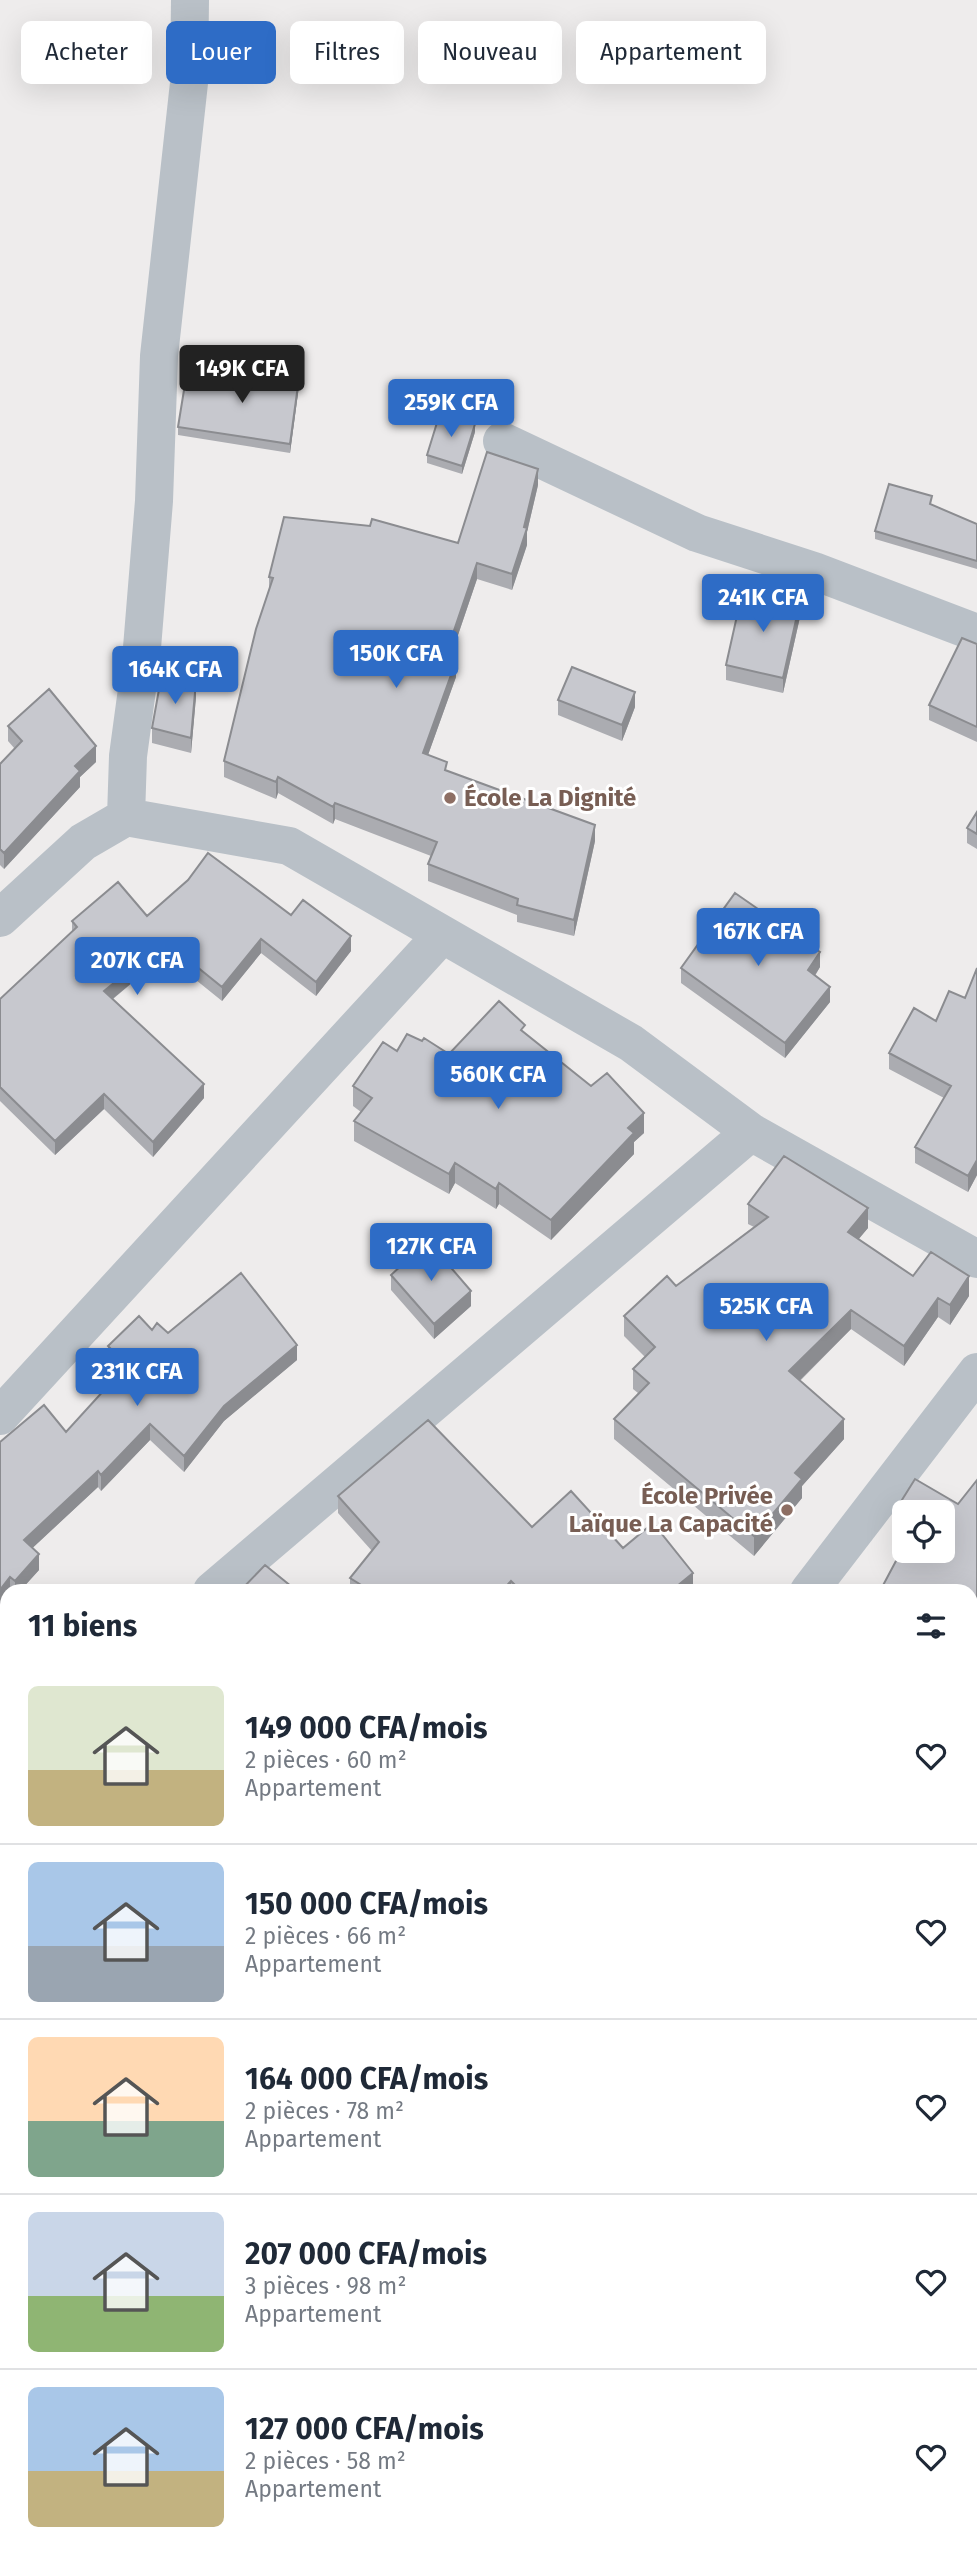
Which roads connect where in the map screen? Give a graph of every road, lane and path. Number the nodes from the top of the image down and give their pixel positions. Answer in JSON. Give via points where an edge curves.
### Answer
{"nodes":[{"id":1,"x":190,"y":0,"type":"edge"},
{"id":2,"x":502,"y":441,"type":"dead end"},
{"id":3,"x":977,"y":634,"type":"edge"},
{"id":4,"x":126,"y":817,"type":"junction"},
{"id":5,"x":0,"y":918,"type":"edge"},
{"id":6,"x":441,"y":936,"type":"junction"},
{"id":7,"x":751,"y":1132,"type":"junction"},
{"id":8,"x":977,"y":1259,"type":"edge"},
{"id":9,"x":977,"y":1372,"type":"edge"},
{"id":10,"x":0,"y":1416,"type":"edge"},
{"id":11,"x":220,"y":1584,"type":"edge"},
{"id":12,"x":814,"y":1584,"type":"edge"}],
"edges":[{"from":1,"to":4,"type":"street","via":[[189,83],[159,356],[154,501]]},
{"from":2,"to":3,"type":"street","via":[[697,533],[814,570]]},
{"from":4,"to":5,"type":"street","via":[[83,842]]},
{"from":4,"to":6,"type":"street","via":[[289,846]]},
{"from":6,"to":7,"type":"street","via":[[631,1043]]},
{"from":6,"to":10,"type":"street"},
{"from":7,"to":8,"type":"street"},
{"from":7,"to":11,"type":"street"},
{"from":9,"to":12,"type":"street"}]}
